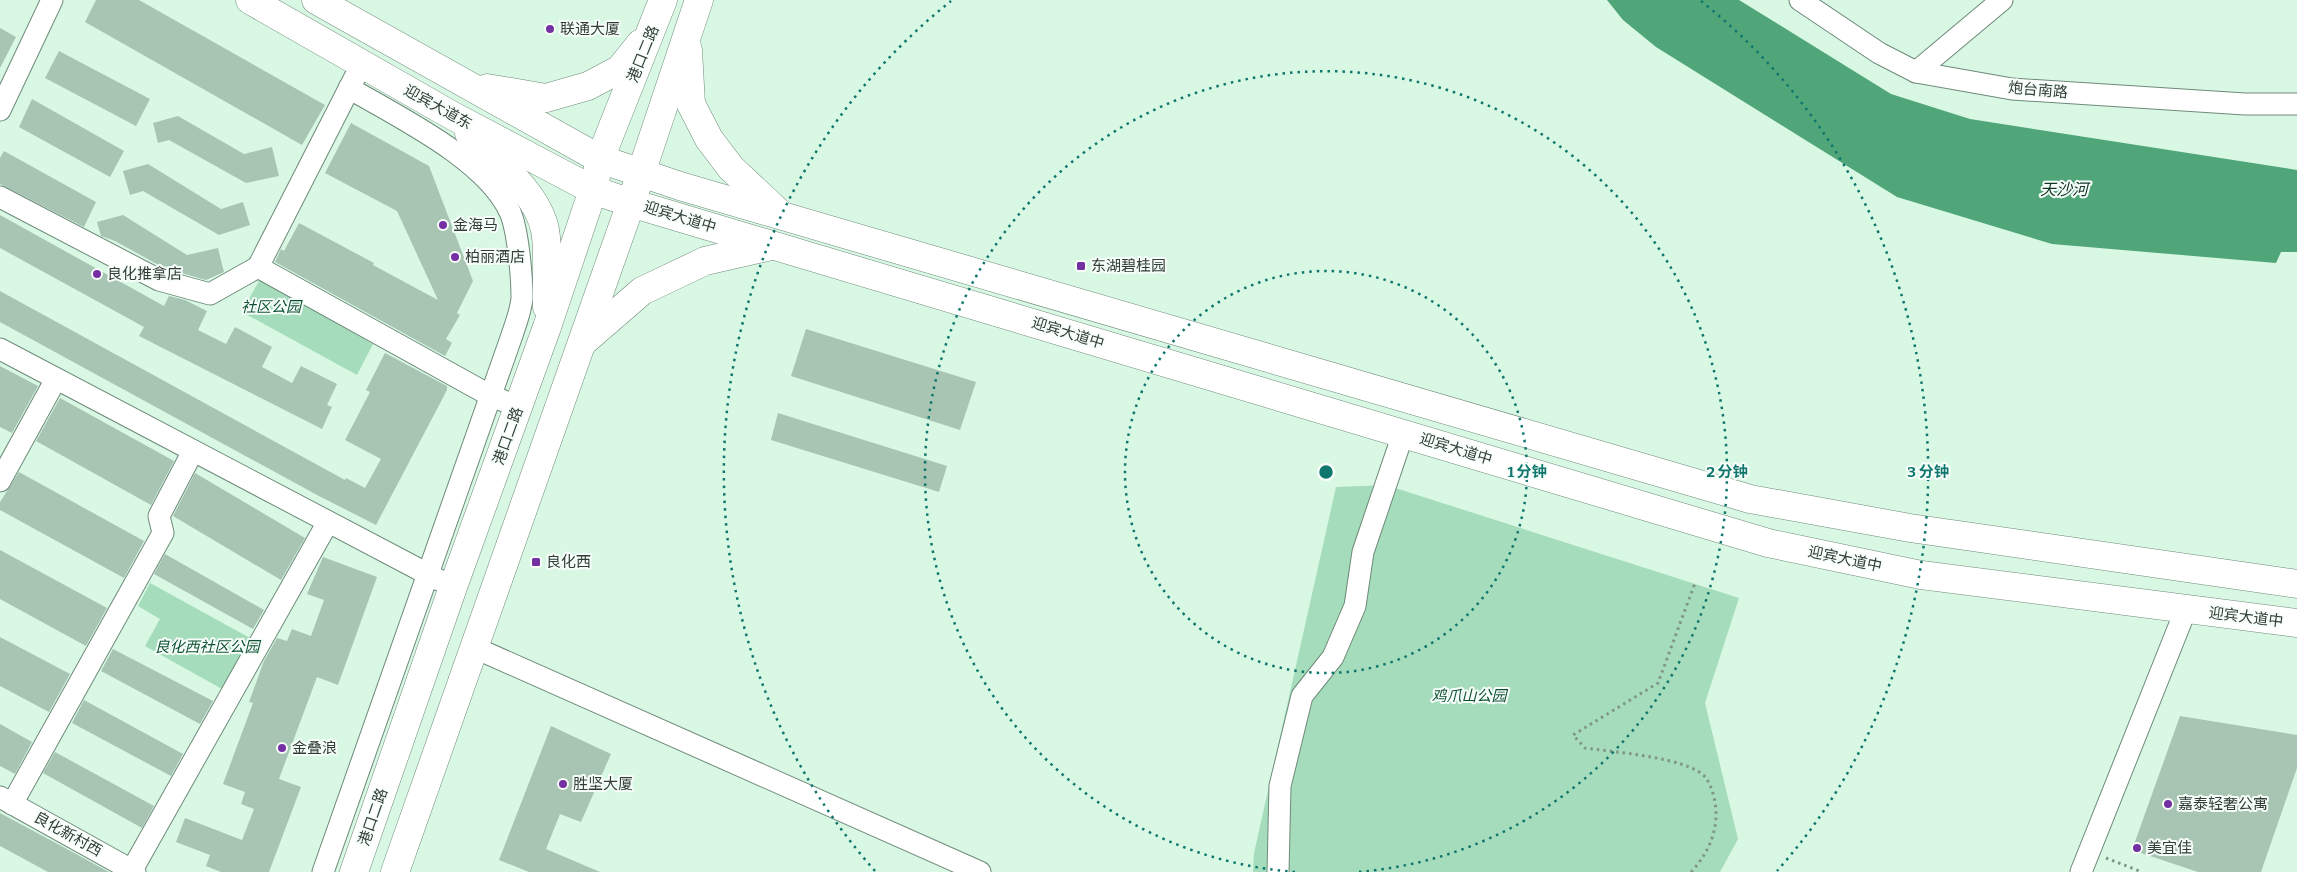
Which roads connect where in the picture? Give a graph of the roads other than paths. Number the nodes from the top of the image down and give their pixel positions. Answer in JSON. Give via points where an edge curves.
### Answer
{"nodes":[{"id":1,"x":52,"y":0,"type":"edge"},
{"id":2,"x":250,"y":0,"type":"edge"},
{"id":3,"x":316,"y":0,"type":"edge"},
{"id":4,"x":663,"y":0,"type":"edge"},
{"id":5,"x":699,"y":0,"type":"edge"},
{"id":6,"x":1800,"y":0,"type":"edge"},
{"id":7,"x":2002,"y":0,"type":"edge"},
{"id":8,"x":654,"y":27,"type":"junction"},
{"id":9,"x":687,"y":36,"type":"junction"},
{"id":10,"x":362,"y":64,"type":"junction"},
{"id":11,"x":1916,"y":72,"type":"junction"},
{"id":12,"x":466,"y":84,"type":"junction"},
{"id":13,"x":349,"y":88,"type":"junction"},
{"id":14,"x":2297,"y":104,"type":"edge"},
{"id":15,"x":0,"y":110,"type":"edge"},
{"id":16,"x":453,"y":116,"type":"junction"},
{"id":17,"x":600,"y":159,"type":"junction"},
{"id":18,"x":640,"y":174,"type":"junction"},
{"id":19,"x":593,"y":190,"type":"junction"},
{"id":20,"x":0,"y":197,"type":"edge"},
{"id":21,"x":631,"y":202,"type":"junction"},
{"id":22,"x":783,"y":216,"type":"junction"},
{"id":23,"x":824,"y":228,"type":"junction"},
{"id":24,"x":773,"y":245,"type":"junction"},
{"id":25,"x":813,"y":257,"type":"junction"},
{"id":26,"x":258,"y":267,"type":"junction"},
{"id":27,"x":547,"y":327,"type":"junction"},
{"id":28,"x":581,"y":344,"type":"junction"},
{"id":29,"x":0,"y":349,"type":"edge"},
{"id":30,"x":56,"y":379,"type":"junction"},
{"id":31,"x":491,"y":396,"type":"junction"},
{"id":32,"x":517,"y":410,"type":"junction"},
{"id":33,"x":550,"y":426,"type":"junction"},
{"id":34,"x":1403,"y":434,"type":"junction"},
{"id":35,"x":193,"y":451,"type":"junction"},
{"id":36,"x":0,"y":481,"type":"edge"},
{"id":37,"x":328,"y":522,"type":"junction"},
{"id":38,"x":428,"y":574,"type":"junction"},
{"id":39,"x":2297,"y":584,"type":"edge"},
{"id":40,"x":453,"y":588,"type":"junction"},
{"id":41,"x":2186,"y":609,"type":"junction"},
{"id":42,"x":2297,"y":623,"type":"edge"},
{"id":43,"x":474,"y":646,"type":"junction"},
{"id":44,"x":6,"y":800,"type":"edge"},
{"id":45,"x":134,"y":871,"type":"edge"},
{"id":46,"x":323,"y":872,"type":"edge"},
{"id":47,"x":354,"y":872,"type":"edge"},
{"id":48,"x":395,"y":872,"type":"edge"},
{"id":49,"x":980,"y":872,"type":"edge"},
{"id":50,"x":1278,"y":872,"type":"edge"},
{"id":51,"x":2081,"y":872,"type":"edge"}],
"edges":[{"from":1,"to":15,"type":"street"},
{"from":2,"to":10,"type":"main road","name":"迎宾大道东"},
{"from":3,"to":12,"type":"main road"},
{"from":4,"to":8,"type":"main road","name":"港口二路"},
{"from":5,"to":9,"type":"main road"},
{"from":6,"to":11,"type":"street","name":"炮台南路","via":[[1879,53]]},
{"from":7,"to":11,"type":"street"},
{"from":8,"to":12,"type":"main road","via":[[620,68],[588,86],[546,98]]},
{"from":8,"to":17,"type":"main road","name":"港口二路"},
{"from":9,"to":18,"type":"main road"},
{"from":9,"to":22,"type":"main road","via":[[691,104],[709,139],[731,168]]},
{"from":10,"to":13,"type":"street"},
{"from":10,"to":16,"type":"main road","name":"迎宾大道东"},
{"from":11,"to":14,"type":"street","name":"炮台南路","via":[[2012,89],[2245,104]]},
{"from":12,"to":17,"type":"main road"},
{"from":13,"to":26,"type":"street"},
{"from":13,"to":31,"type":"street","via":[[432,138],[486,177],[510,212],[518,243],[522,299]]},
{"from":16,"to":19,"type":"main road","name":"迎宾大道东"},
{"from":16,"to":27,"type":"main road","via":[[531,197],[545,229]]},
{"from":17,"to":18,"type":"main road"},
{"from":17,"to":19,"type":"main road","name":"港口二路"},
{"from":18,"to":21,"type":"main road"},
{"from":18,"to":22,"type":"main road","name":"迎宾大道中"},
{"from":19,"to":21,"type":"main road","name":"迎宾大道东"},
{"from":19,"to":27,"type":"main road","name":"港口二路"},
{"from":20,"to":26,"type":"street","via":[[159,280],[210,294]]},
{"from":21,"to":24,"type":"main road","name":"迎宾大道中"},
{"from":21,"to":28,"type":"main road"},
{"from":22,"to":23,"type":"main road","name":"迎宾大道中"},
{"from":23,"to":25,"type":"main road"},
{"from":23,"to":39,"type":"main road","name":"迎宾大道中","via":[[1750,499],[1910,528]]},
{"from":24,"to":25,"type":"main road","name":"迎宾大道中"},
{"from":24,"to":28,"type":"main road","via":[[705,261],[642,291]]},
{"from":25,"to":34,"type":"main road","name":"迎宾大道中"},
{"from":26,"to":31,"type":"street"},
{"from":27,"to":32,"type":"main road","name":"港口二路"},
{"from":28,"to":33,"type":"main road"},
{"from":29,"to":30,"type":"street"},
{"from":30,"to":35,"type":"street"},
{"from":30,"to":36,"type":"street"},
{"from":31,"to":32,"type":"street"},
{"from":31,"to":38,"type":"street"},
{"from":32,"to":33,"type":"main road"},
{"from":32,"to":40,"type":"main road","name":"港口二路"},
{"from":33,"to":43,"type":"main road"},
{"from":34,"to":41,"type":"main road","name":"迎宾大道中","via":[[1768,543],[1920,575]]},
{"from":34,"to":50,"type":"street","via":[[1363,552],[1355,606],[1333,657],[1302,696],[1280,786]]},
{"from":35,"to":37,"type":"street"},
{"from":35,"to":44,"type":"street","via":[[159,516],[163,533]]},
{"from":37,"to":38,"type":"street"},
{"from":37,"to":45,"type":"street"},
{"from":38,"to":40,"type":"street"},
{"from":38,"to":46,"type":"street"},
{"from":40,"to":47,"type":"main road","name":"港口二路"},
{"from":41,"to":42,"type":"main road","name":"迎宾大道中"},
{"from":41,"to":51,"type":"street"},
{"from":43,"to":48,"type":"main road"},
{"from":43,"to":49,"type":"street"},
{"from":44,"to":45,"type":"street","name":"良化新村西"}]}
